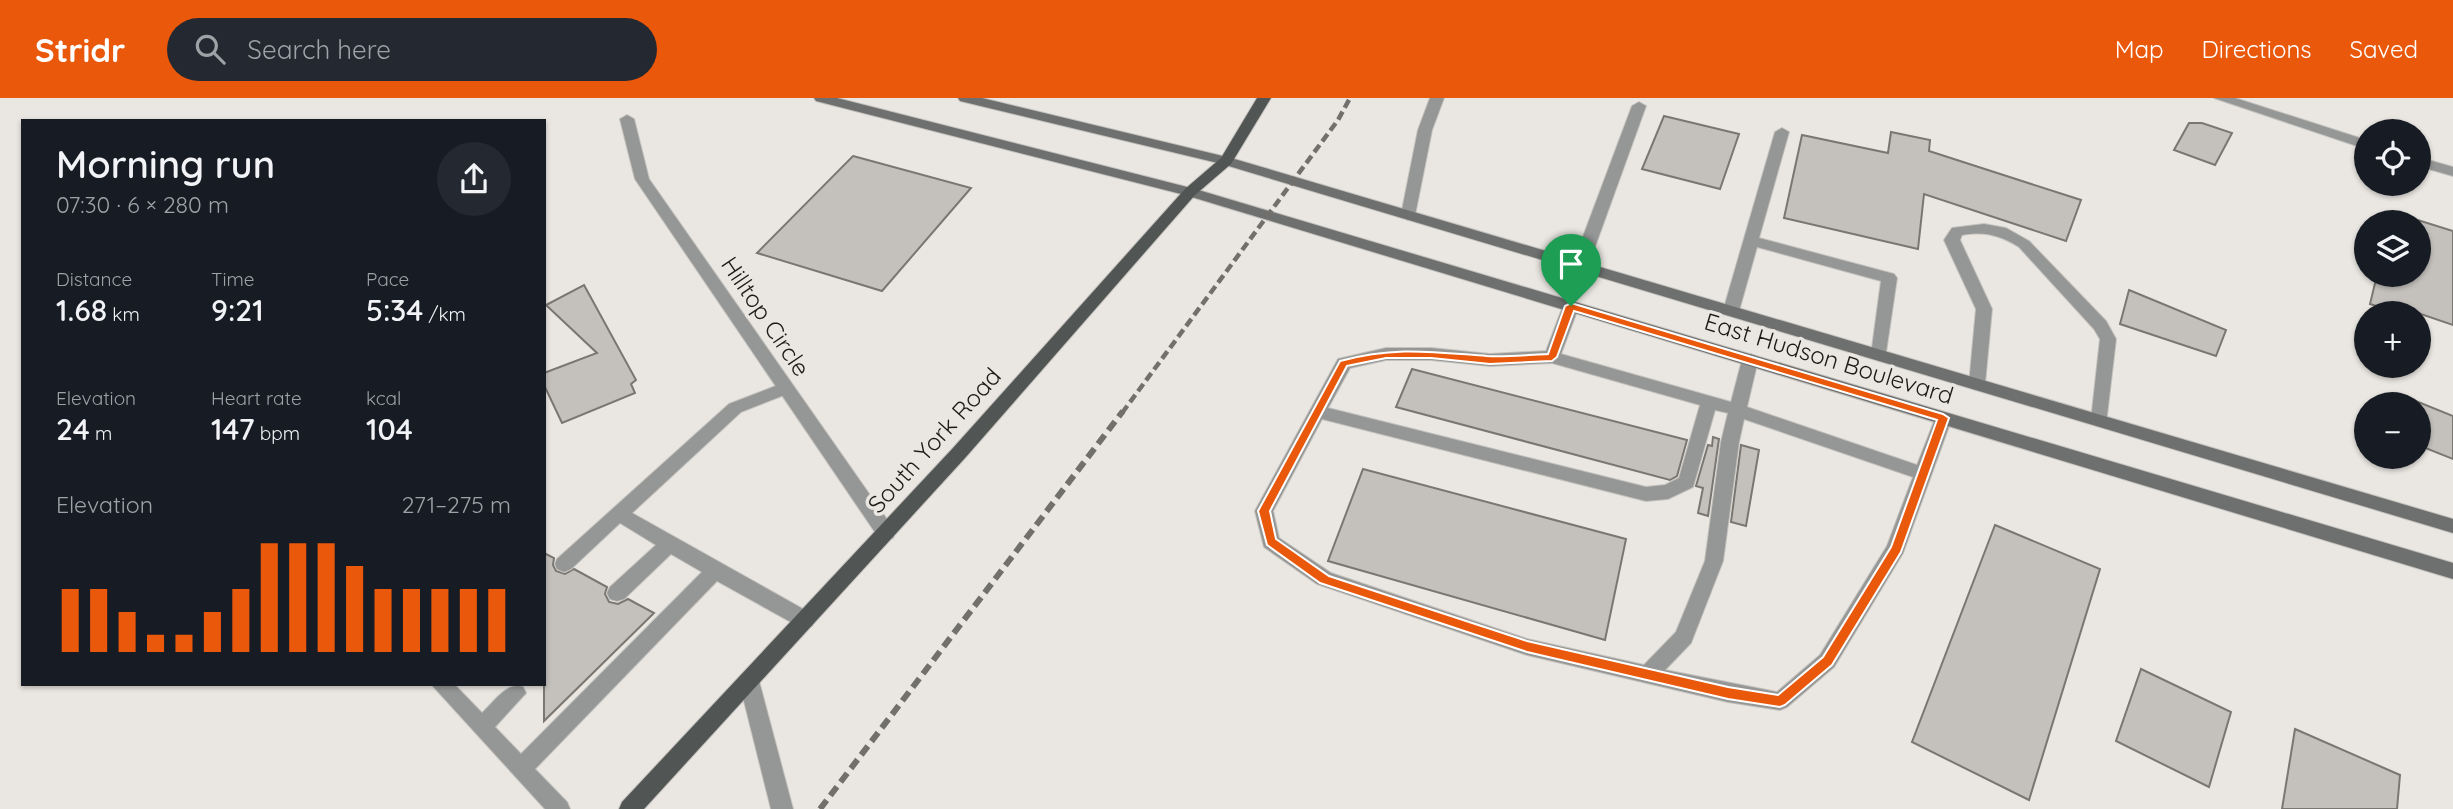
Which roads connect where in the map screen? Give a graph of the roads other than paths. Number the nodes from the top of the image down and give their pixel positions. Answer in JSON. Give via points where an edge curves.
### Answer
{"nodes":[{"id":1,"x":821,"y":98,"type":"edge"},
{"id":2,"x":965,"y":98,"type":"edge"},
{"id":3,"x":1264,"y":98,"type":"edge"},
{"id":4,"x":1437,"y":98,"type":"edge"},
{"id":5,"x":2221,"y":98,"type":"edge"},
{"id":6,"x":1639,"y":106,"type":"dead end"},
{"id":7,"x":627,"y":119,"type":"dead end"},
{"id":8,"x":1782,"y":132,"type":"dead end"},
{"id":9,"x":2354,"y":141,"type":"edge"},
{"id":10,"x":1226,"y":161,"type":"junction"},
{"id":11,"x":2431,"y":165,"type":"edge"},
{"id":12,"x":2453,"y":173,"type":"edge"},
{"id":13,"x":1190,"y":192,"type":"junction"},
{"id":14,"x":1408,"y":215,"type":"junction"},
{"id":15,"x":1753,"y":241,"type":"junction"},
{"id":16,"x":1580,"y":266,"type":"junction"},
{"id":17,"x":1571,"y":306,"type":"junction"},
{"id":18,"x":1731,"y":311,"type":"junction"},
{"id":19,"x":1879,"y":355,"type":"junction"},
{"id":20,"x":1552,"y":357,"type":"junction"},
{"id":21,"x":1750,"y":360,"type":"junction"},
{"id":22,"x":1977,"y":384,"type":"junction"},
{"id":23,"x":786,"y":388,"type":"junction"},
{"id":24,"x":1709,"y":402,"type":"junction"},
{"id":25,"x":1738,"y":410,"type":"junction"},
{"id":26,"x":1312,"y":418,"type":"junction"},
{"id":27,"x":1943,"y":418,"type":"junction"},
{"id":28,"x":2100,"y":421,"type":"junction"},
{"id":29,"x":1923,"y":474,"type":"junction"},
{"id":30,"x":618,"y":513,"type":"junction"},
{"id":31,"x":2453,"y":526,"type":"edge"},
{"id":32,"x":886,"y":533,"type":"junction"},
{"id":33,"x":670,"y":542,"type":"junction"},
{"id":34,"x":564,"y":564,"type":"dead end"},
{"id":35,"x":715,"y":571,"type":"junction"},
{"id":36,"x":2453,"y":571,"type":"edge"},
{"id":37,"x":617,"y":593,"type":"dead end"},
{"id":38,"x":806,"y":620,"type":"junction"},
{"id":39,"x":1648,"y":674,"type":"junction"},
{"id":40,"x":749,"y":681,"type":"junction"},
{"id":41,"x":443,"y":686,"type":"edge"},
{"id":42,"x":516,"y":693,"type":"dead end"},
{"id":43,"x":482,"y":727,"type":"junction"},
{"id":44,"x":521,"y":769,"type":"junction"},
{"id":45,"x":559,"y":809,"type":"edge"},
{"id":46,"x":629,"y":809,"type":"edge"},
{"id":47,"x":782,"y":809,"type":"edge"}],
"edges":[{"from":1,"to":13,"type":"main road","name":"East Hudson Boulevard"},
{"from":2,"to":10,"type":"main road","name":"East Hudson Boulevard"},
{"from":3,"to":10,"type":"main road","name":"South York Road"},
{"from":4,"to":14,"type":"street","via":[[1425,130]]},
{"from":5,"to":9,"type":"street"},
{"from":6,"to":16,"type":"street"},
{"from":7,"to":23,"type":"street","name":"Hilltop Circle","via":[[642,179]]},
{"from":8,"to":15,"type":"street"},
{"from":10,"to":13,"type":"main road","name":"South York Road"},
{"from":10,"to":14,"type":"main road","name":"East Hudson Boulevard"},
{"from":11,"to":12,"type":"street"},
{"from":13,"to":17,"type":"main road","name":"East Hudson Boulevard"},
{"from":13,"to":32,"type":"main road","name":"South York Road"},
{"from":14,"to":16,"type":"main road","name":"East Hudson Boulevard"},
{"from":15,"to":18,"type":"street"},
{"from":15,"to":19,"type":"street","via":[[1889,278]]},
{"from":16,"to":18,"type":"main road","name":"East Hudson Boulevard"},
{"from":17,"to":20,"type":"street"},
{"from":17,"to":21,"type":"main road","name":"East Hudson Boulevard"},
{"from":18,"to":19,"type":"main road","name":"East Hudson Boulevard"},
{"from":19,"to":22,"type":"main road","name":"East Hudson Boulevard"},
{"from":20,"to":24,"type":"street"},
{"from":20,"to":26,"type":"street","via":[[1490,360],[1386,354],[1343,363]]},
{"from":21,"to":25,"type":"street"},
{"from":21,"to":27,"type":"main road","name":"East Hudson Boulevard"},
{"from":22,"to":28,"type":"main road","name":"East Hudson Boulevard"},
{"from":22,"to":28,"type":"street","via":[[1984,309],[1952,240],[1957,231],[1973,227],[2011,235],[2024,244],[2099,325],[2108,339]]},
{"from":23,"to":30,"type":"street","via":[[735,408]]},
{"from":23,"to":32,"type":"street","name":"Hilltop Circle"},
{"from":24,"to":25,"type":"street"},
{"from":24,"to":26,"type":"street","via":[[1687,482],[1668,492],[1646,494]]},
{"from":25,"to":29,"type":"street"},
{"from":25,"to":39,"type":"street","via":[[1714,561],[1684,637]]},
{"from":26,"to":39,"type":"street","via":[[1264,511],[1271,542],[1324,579],[1527,647]]},
{"from":27,"to":29,"type":"street"},
{"from":27,"to":36,"type":"main road","name":"East Hudson Boulevard"},
{"from":28,"to":31,"type":"main road","name":"East Hudson Boulevard"},
{"from":29,"to":39,"type":"street","via":[[1896,548],[1827,661],[1780,701]]},
{"from":30,"to":33,"type":"street"},
{"from":30,"to":34,"type":"street"},
{"from":32,"to":38,"type":"main road","name":"South York Road"},
{"from":33,"to":35,"type":"street"},
{"from":33,"to":37,"type":"street"},
{"from":35,"to":38,"type":"street"},
{"from":35,"to":44,"type":"street"},
{"from":38,"to":40,"type":"main road","name":"South York Road"},
{"from":40,"to":46,"type":"main road","name":"South York Road"},
{"from":40,"to":47,"type":"street"},
{"from":41,"to":43,"type":"street"},
{"from":42,"to":43,"type":"street"},
{"from":43,"to":44,"type":"street"},
{"from":44,"to":45,"type":"street"}]}
